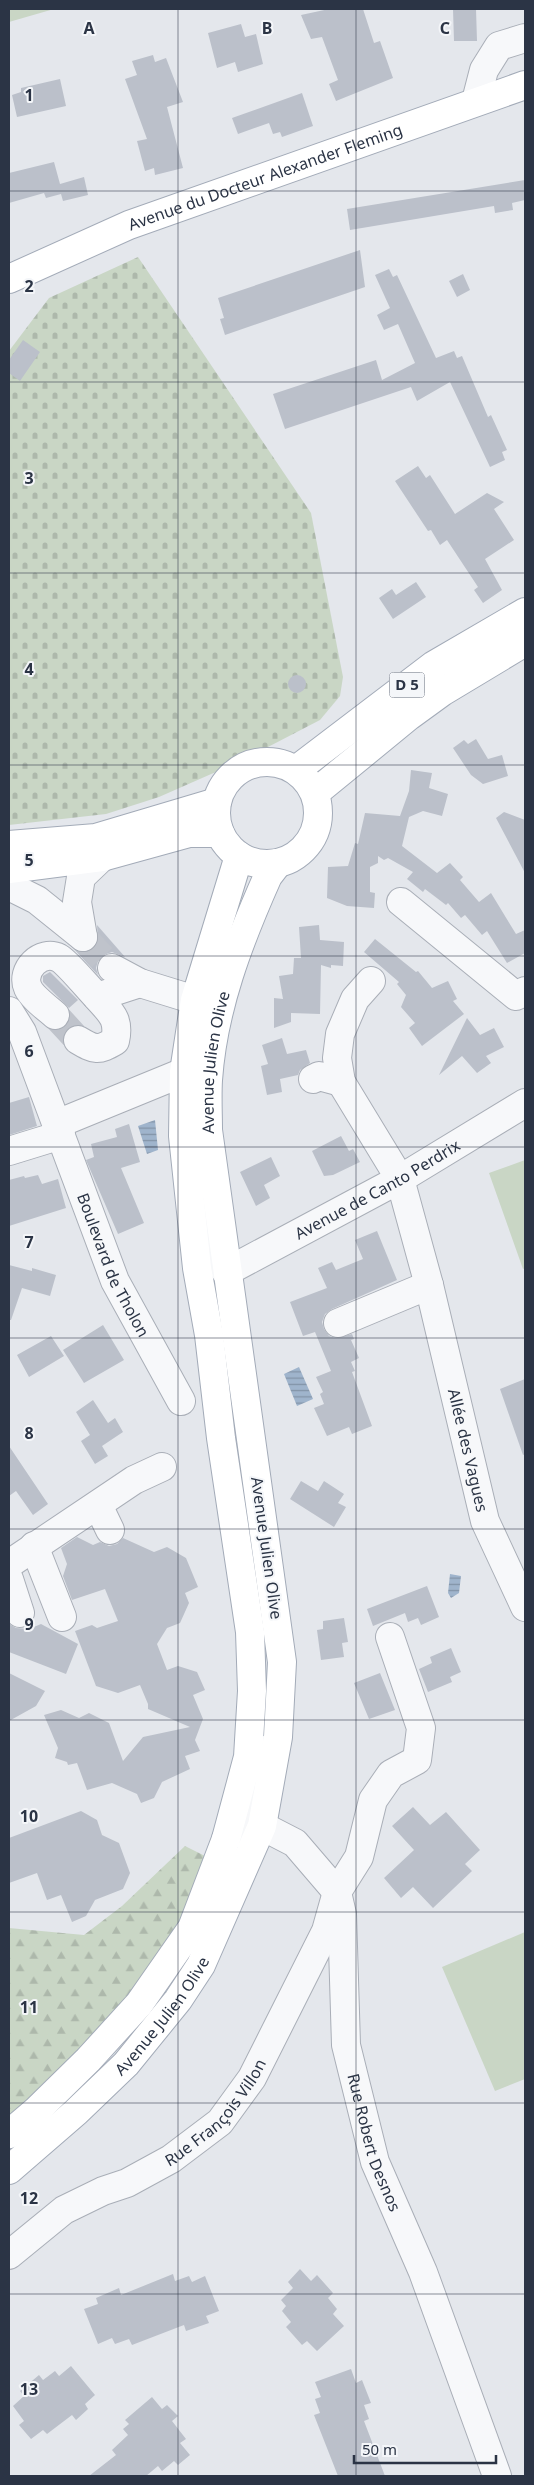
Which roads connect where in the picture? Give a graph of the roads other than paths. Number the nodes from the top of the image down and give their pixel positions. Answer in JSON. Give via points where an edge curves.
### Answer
{"nodes":[{"id":1,"x":525,"y":38,"type":"edge"},
{"id":2,"x":525,"y":85,"type":"edge"},
{"id":3,"x":476,"y":101,"type":"junction"},
{"id":4,"x":9,"y":280,"type":"edge"},
{"id":5,"x":525,"y":612,"type":"edge"},
{"id":6,"x":525,"y":642,"type":"edge"},
{"id":7,"x":296,"y":770,"type":"junction"},
{"id":8,"x":315,"y":793,"type":"junction"},
{"id":9,"x":217,"y":802,"type":"junction"},
{"id":10,"x":220,"y":833,"type":"junction"},
{"id":11,"x":9,"y":845,"type":"edge"},
{"id":12,"x":239,"y":856,"type":"junction"},
{"id":13,"x":102,"y":857,"type":"junction"},
{"id":14,"x":278,"y":863,"type":"junction"},
{"id":15,"x":9,"y":869,"type":"edge"},
{"id":16,"x":9,"y":886,"type":"edge"},
{"id":17,"x":401,"y":902,"type":"dead end"},
{"id":18,"x":112,"y":968,"type":"tunnel mouth"},
{"id":19,"x":371,"y":981,"type":"dead end"},
{"id":20,"x":140,"y":983,"type":"junction"},
{"id":21,"x":525,"y":991,"type":"edge"},
{"id":22,"x":97,"y":997,"type":"junction"},
{"id":23,"x":194,"y":1000,"type":"junction"},
{"id":24,"x":9,"y":1011,"type":"edge"},
{"id":25,"x":55,"y":1016,"type":"tunnel mouth"},
{"id":26,"x":78,"y":1040,"type":"tunnel mouth"},
{"id":27,"x":184,"y":1072,"type":"junction"},
{"id":28,"x":313,"y":1079,"type":"dead end"},
{"id":29,"x":341,"y":1082,"type":"junction"},
{"id":30,"x":525,"y":1103,"type":"edge"},
{"id":31,"x":59,"y":1130,"type":"junction"},
{"id":32,"x":183,"y":1136,"type":"junction"},
{"id":33,"x":9,"y":1151,"type":"edge"},
{"id":34,"x":400,"y":1179,"type":"junction"},
{"id":35,"x":226,"y":1272,"type":"junction"},
{"id":36,"x":429,"y":1285,"type":"junction"},
{"id":37,"x":338,"y":1323,"type":"dead end"},
{"id":38,"x":181,"y":1401,"type":"dead end"},
{"id":39,"x":162,"y":1467,"type":"dead end"},
{"id":40,"x":98,"y":1505,"type":"junction"},
{"id":41,"x":110,"y":1530,"type":"dead end"},
{"id":42,"x":34,"y":1546,"type":"junction"},
{"id":43,"x":9,"y":1564,"type":"edge"},
{"id":44,"x":9,"y":1579,"type":"edge"},
{"id":45,"x":525,"y":1607,"type":"edge"},
{"id":46,"x":20,"y":1613,"type":"dead end"},
{"id":47,"x":62,"y":1617,"type":"dead end"},
{"id":48,"x":390,"y":1637,"type":"dead end"},
{"id":49,"x":250,"y":1648,"type":"junction"},
{"id":50,"x":262,"y":1826,"type":"junction"},
{"id":51,"x":226,"y":1839,"type":"junction"},
{"id":52,"x":337,"y":1892,"type":"junction"},
{"id":53,"x":9,"y":2134,"type":"edge"},
{"id":54,"x":9,"y":2170,"type":"edge"},
{"id":55,"x":9,"y":2255,"type":"edge"},
{"id":56,"x":498,"y":2476,"type":"edge"}],
"edges":[{"from":1,"to":3,"type":"street","via":[[499,46],[484,70]]},
{"from":2,"to":3,"type":"main road","name":"Avenue du Docteur Alexander Fleming"},
{"from":3,"to":4,"type":"main road","name":"Avenue du Docteur Alexander Fleming","via":[[129,225]]},
{"from":5,"to":7,"type":"main road","number":"D 5","via":[[434,665]]},
{"from":6,"to":8,"type":"main road","number":"D 5","via":[[442,692]]},
{"from":7,"to":8,"type":"main road","via":[[308,780]]},
{"from":7,"to":9,"type":"main road","via":[[272,761],[248,765],[228,779]]},
{"from":8,"to":14,"type":"main road","via":[[318,823],[304,849]]},
{"from":9,"to":10,"type":"main road","via":[[216,818]]},
{"from":9,"to":11,"type":"main road","via":[[96,838]]},
{"from":10,"to":12,"type":"main road"},
{"from":10,"to":13,"type":"main road","via":[[189,833]]},
{"from":12,"to":14,"type":"main road","via":[[258,864]]},
{"from":12,"to":23,"type":"main road","name":"Avenue Julien Olive"},
{"from":13,"to":15,"type":"main road"},
{"from":13,"to":16,"type":"street","via":[[81,877],[77,902],[83,937],[38,900]]},
{"from":14,"to":35,"type":"main road","name":"Avenue Julien Olive","via":[[268,876],[228,974],[208,1080],[208,1130]]},
{"from":17,"to":21,"type":"street","via":[[516,996]]},
{"from":18,"to":20,"type":"street"},
{"from":19,"to":29,"type":"street","name":"Allée des Vagues","via":[[355,999],[340,1034],[337,1058]]},
{"from":20,"to":22,"type":"street"},
{"from":20,"to":23,"type":"street"},
{"from":22,"to":25,"type":"street","via":[[60,958],[48,955],[38,959],[26,978],[28,989]]},
{"from":22,"to":26,"type":"street","via":[[114,1016],[118,1028],[115,1041],[94,1049]]},
{"from":23,"to":27,"type":"main road","name":"Avenue Julien Olive"},
{"from":24,"to":31,"type":"street","name":"Boulevard de Tholon","via":[[22,1032]]},
{"from":27,"to":31,"type":"street"},
{"from":27,"to":32,"type":"main road","name":"Avenue Julien Olive"},
{"from":28,"to":29,"type":"street","via":[[319,1076]]},
{"from":29,"to":34,"type":"street","name":"Allée des Vagues"},
{"from":30,"to":34,"type":"street","name":"Avenue de Canto Perdrix"},
{"from":31,"to":33,"type":"street"},
{"from":31,"to":38,"type":"street","name":"Boulevard de Tholon","via":[[115,1281]]},
{"from":32,"to":35,"type":"street","name":"Avenue Julien Olive","via":[[197,1174],[214,1255]]},
{"from":32,"to":49,"type":"main road","name":"Avenue Julien Olive","via":[[197,1268],[209,1334]]},
{"from":34,"to":35,"type":"street","name":"Avenue de Canto Perdrix"},
{"from":34,"to":36,"type":"street","name":"Allée des Vagues"},
{"from":35,"to":50,"type":"main road","name":"Avenue Julien Olive","via":[[237,1330],[282,1662],[278,1737]]},
{"from":36,"to":37,"type":"street"},
{"from":36,"to":45,"type":"street","name":"Allée des Vagues","via":[[485,1521]]},
{"from":39,"to":40,"type":"street","via":[[134,1480]]},
{"from":40,"to":41,"type":"street"},
{"from":40,"to":42,"type":"street"},
{"from":42,"to":43,"type":"street"},
{"from":42,"to":47,"type":"street"},
{"from":44,"to":46,"type":"street"},
{"from":48,"to":52,"type":"street","name":"Rue François Villon","via":[[422,1728],[416,1760],[390,1774],[373,1800],[359,1858]]},
{"from":49,"to":50,"type":"street","name":"Avenue Julien Olive","via":[[260,1733],[253,1802]]},
{"from":49,"to":51,"type":"main road","name":"Avenue Julien Olive","via":[[252,1691],[248,1757]]},
{"from":50,"to":51,"type":"street","name":"Avenue Julien Olive","via":[[244,1822]]},
{"from":50,"to":52,"type":"street","via":[[295,1843]]},
{"from":50,"to":54,"type":"main road","name":"Avenue Julien Olive","via":[[201,1965],[178,2000],[126,2064]]},
{"from":51,"to":53,"type":"main road","name":"Avenue Julien Olive","via":[[192,1928],[139,2004],[88,2060]]},
{"from":52,"to":55,"type":"street","name":"Rue François Villon","via":[[326,1931],[300,1986],[252,2078],[220,2122],[171,2159],[64,2210]]},
{"from":52,"to":56,"type":"street","name":"Rue Robert Desnos","via":[[342,1930],[346,2045],[375,2162],[423,2272]]}]}
